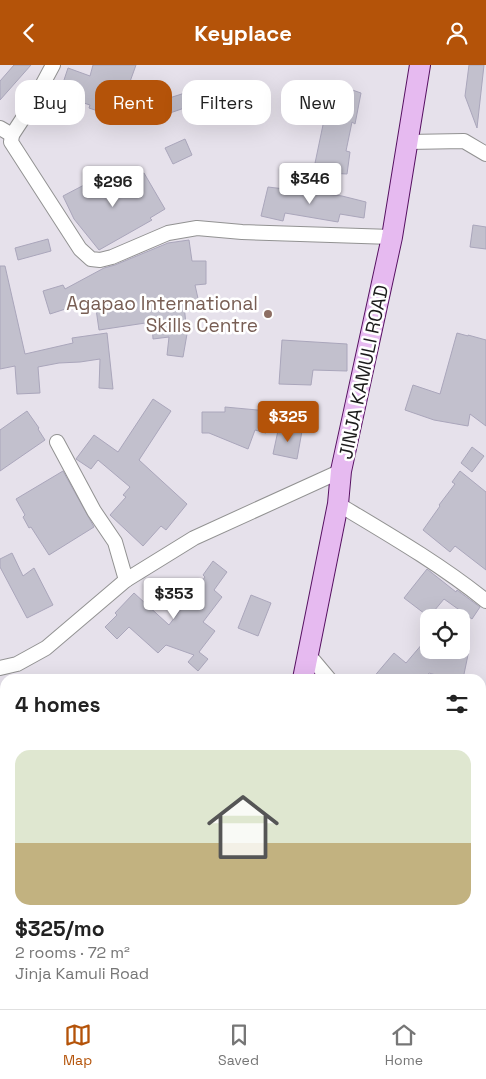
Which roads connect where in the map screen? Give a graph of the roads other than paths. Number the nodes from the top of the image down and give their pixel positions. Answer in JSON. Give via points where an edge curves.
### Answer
{"nodes":[{"id":1,"x":53,"y":65,"type":"edge"},
{"id":2,"x":420,"y":65,"type":"edge"},
{"id":3,"x":6,"y":131,"type":"edge"},
{"id":4,"x":408,"y":142,"type":"junction"},
{"id":5,"x":486,"y":154,"type":"edge"},
{"id":6,"x":392,"y":237,"type":"junction"},
{"id":7,"x":58,"y":442,"type":"dead end"},
{"id":8,"x":342,"y":471,"type":"junction"},
{"id":9,"x":338,"y":504,"type":"junction"},
{"id":10,"x":126,"y":581,"type":"junction"},
{"id":11,"x":486,"y":601,"type":"edge"},
{"id":12,"x":308,"y":654,"type":"junction"},
{"id":13,"x":0,"y":668,"type":"edge"},
{"id":14,"x":304,"y":674,"type":"edge"},
{"id":15,"x":325,"y":674,"type":"edge"}],
"edges":[{"from":1,"to":3,"type":"street","via":[[31,106]]},
{"from":2,"to":4,"type":"main road","name":"JINJA KAMULI ROAD"},
{"from":3,"to":6,"type":"street","via":[[15,151],[80,249],[91,259],[112,257],[168,233],[197,228]]},
{"from":4,"to":5,"type":"street","via":[[464,141]]},
{"from":4,"to":6,"type":"main road","name":"JINJA KAMULI ROAD"},
{"from":6,"to":8,"type":"main road","name":"JINJA KAMULI ROAD"},
{"from":7,"to":10,"type":"street","via":[[94,511],[115,542]]},
{"from":8,"to":9,"type":"main road","name":"JINJA KAMULI ROAD"},
{"from":8,"to":10,"type":"street","via":[[194,537]]},
{"from":9,"to":11,"type":"street","via":[[420,554]]},
{"from":9,"to":12,"type":"main road","name":"JINJA KAMULI ROAD"},
{"from":10,"to":13,"type":"street","via":[[46,648],[17,664]]},
{"from":12,"to":14,"type":"main road","name":"JINJA KAMULI ROAD"},
{"from":12,"to":15,"type":"street"}]}
